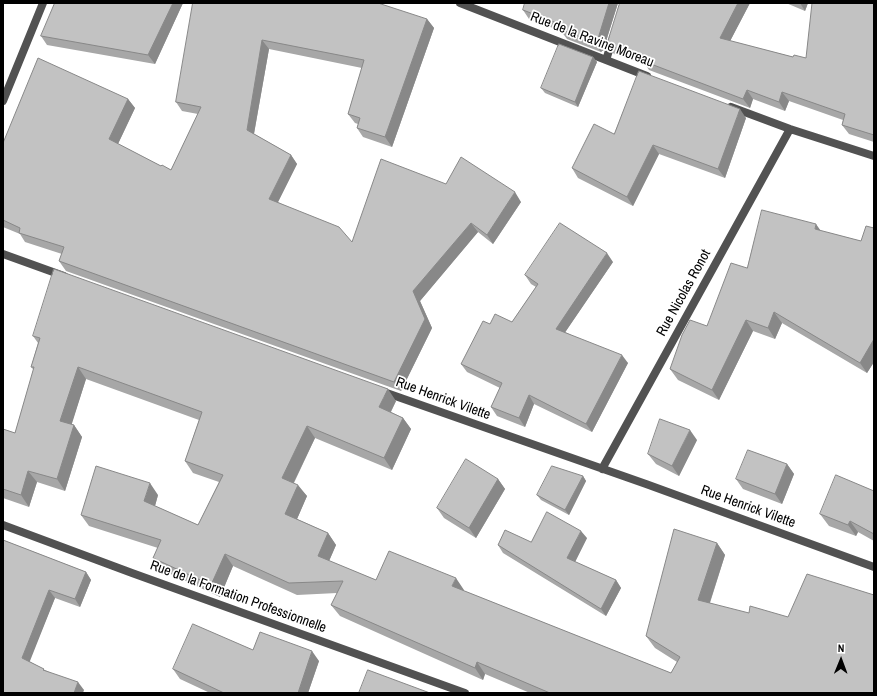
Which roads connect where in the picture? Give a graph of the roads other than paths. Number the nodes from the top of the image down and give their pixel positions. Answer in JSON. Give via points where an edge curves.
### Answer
{"nodes":[{"id":1,"x":43,"y":3,"type":"edge"},
{"id":2,"x":460,"y":3,"type":"edge"},
{"id":3,"x":615,"y":32,"type":"edge"},
{"id":4,"x":606,"y":60,"type":"junction"},
{"id":5,"x":658,"y":80,"type":"edge"},
{"id":6,"x":3,"y":101,"type":"edge"},
{"id":7,"x":724,"y":104,"type":"edge"},
{"id":8,"x":790,"y":129,"type":"junction"},
{"id":9,"x":874,"y":156,"type":"edge"},
{"id":10,"x":3,"y":254,"type":"edge"},
{"id":11,"x":70,"y":278,"type":"edge"},
{"id":12,"x":377,"y":389,"type":"edge"},
{"id":13,"x":602,"y":469,"type":"junction"},
{"id":14,"x":3,"y":525,"type":"edge"},
{"id":15,"x":874,"y":567,"type":"edge"},
{"id":16,"x":465,"y":693,"type":"edge"}],
"edges":[{"from":1,"to":6,"type":"street"},
{"from":2,"to":4,"type":"street","name":"Rue de la Ravine Moreau"},
{"from":3,"to":4,"type":"street"},
{"from":4,"to":5,"type":"street","name":"Rue de la Ravine Moreau"},
{"from":7,"to":8,"type":"street"},
{"from":8,"to":9,"type":"street"},
{"from":8,"to":13,"type":"street","name":"Rue Nicolas Ronot"},
{"from":10,"to":11,"type":"street"},
{"from":12,"to":13,"type":"street","name":"Rue Henrick Vilette"},
{"from":13,"to":15,"type":"street","name":"Rue Henrick Vilette"},
{"from":14,"to":16,"type":"street","name":"Rue de la Formation Professionnelle"}]}
